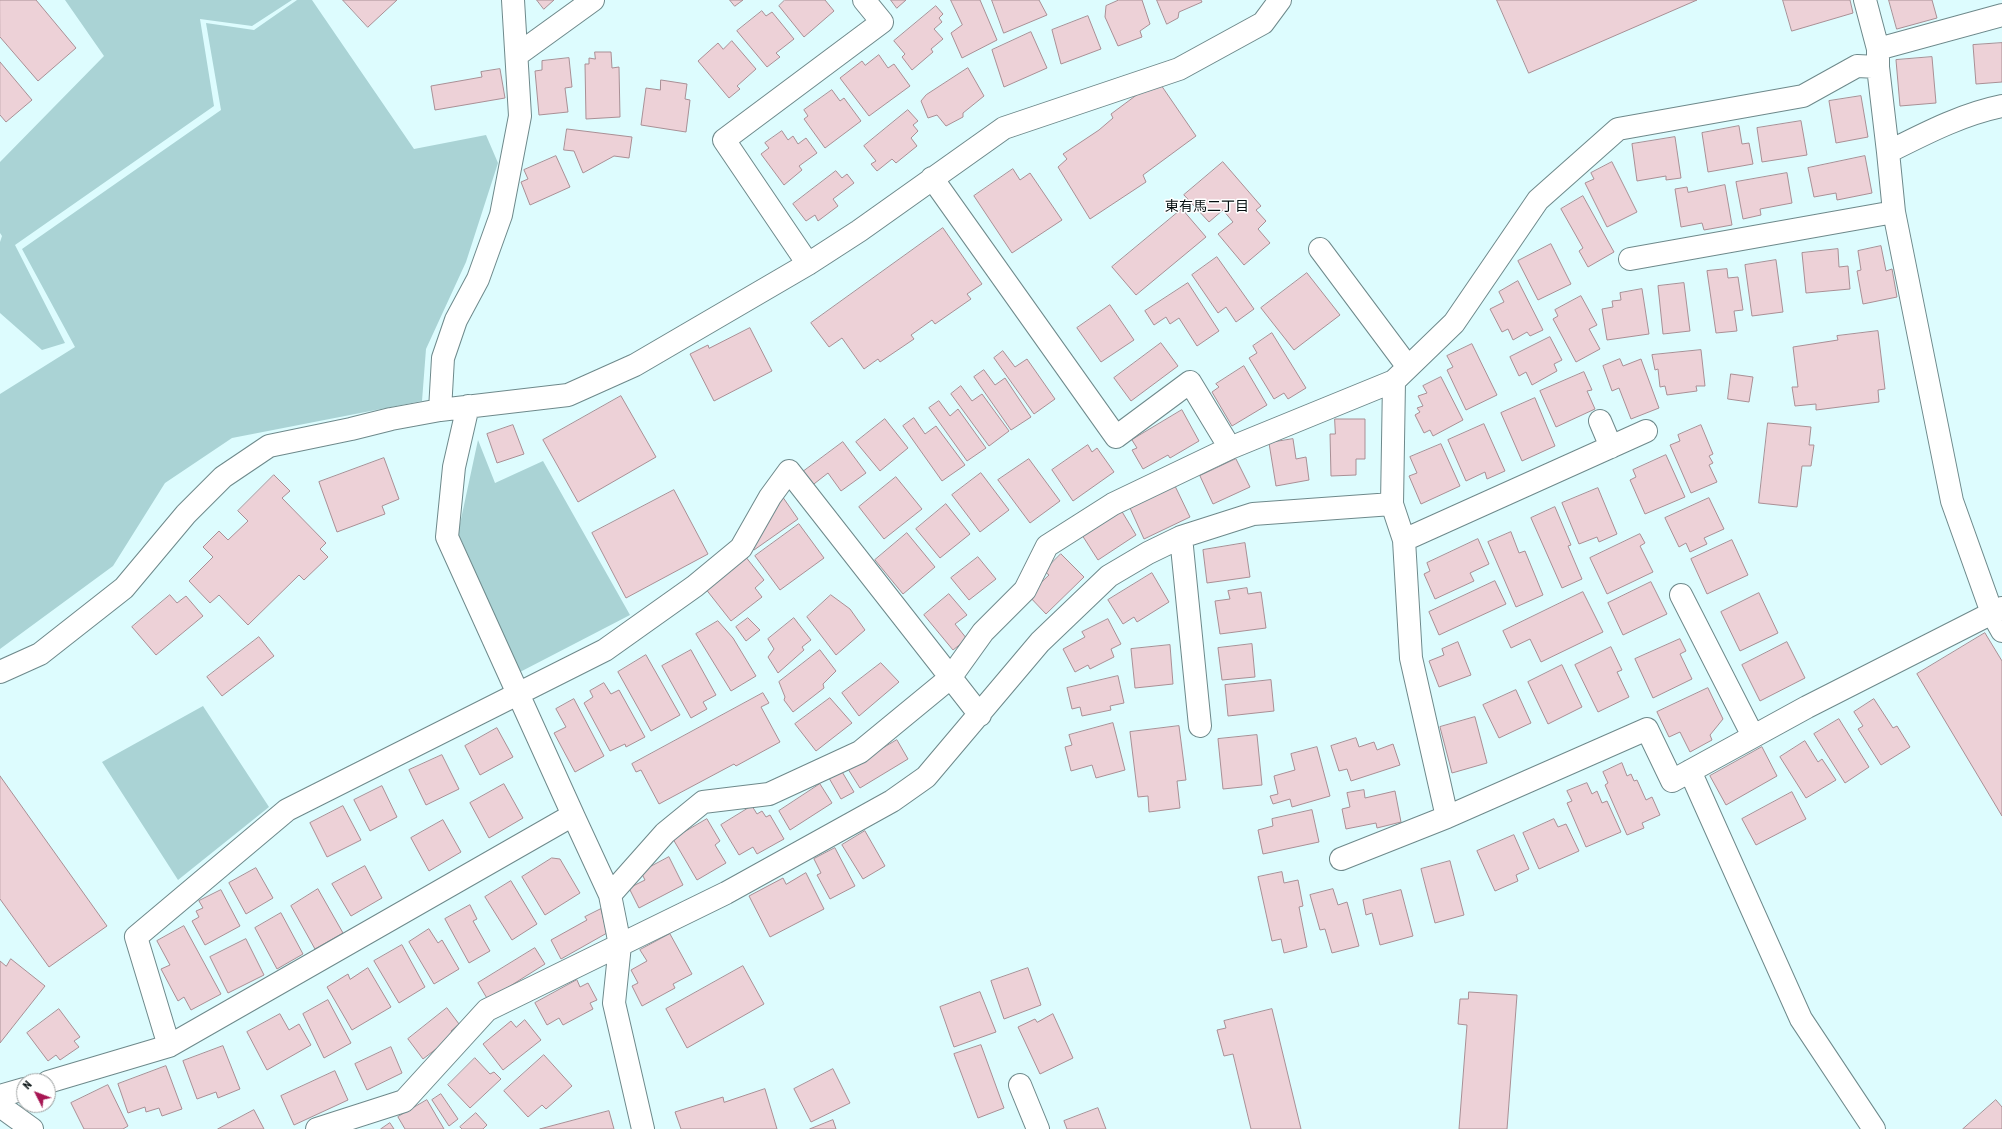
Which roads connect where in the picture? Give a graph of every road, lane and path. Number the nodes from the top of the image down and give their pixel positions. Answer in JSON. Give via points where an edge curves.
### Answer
{"nodes":[{"id":1,"x":513,"y":0,"type":"edge"},
{"id":2,"x":593,"y":0,"type":"edge"},
{"id":3,"x":864,"y":0,"type":"edge"},
{"id":4,"x":1280,"y":0,"type":"edge"},
{"id":5,"x":1865,"y":0,"type":"edge"},
{"id":6,"x":2002,"y":15,"type":"edge"},
{"id":7,"x":517,"y":55,"type":"junction"},
{"id":8,"x":1878,"y":58,"type":"junction"},
{"id":9,"x":2002,"y":106,"type":"edge"},
{"id":10,"x":1888,"y":152,"type":"junction"},
{"id":11,"x":932,"y":178,"type":"junction"},
{"id":12,"x":1894,"y":212,"type":"junction"},
{"id":13,"x":1320,"y":249,"type":"dead end"},
{"id":14,"x":1630,"y":259,"type":"dead end"},
{"id":15,"x":808,"y":264,"type":"junction"},
{"id":16,"x":1401,"y":374,"type":"junction"},
{"id":17,"x":468,"y":406,"type":"junction"},
{"id":18,"x":440,"y":410,"type":"junction"},
{"id":19,"x":1600,"y":421,"type":"dead end"},
{"id":20,"x":1646,"y":431,"type":"dead end"},
{"id":21,"x":1610,"y":447,"type":"junction"},
{"id":22,"x":1230,"y":448,"type":"junction"},
{"id":23,"x":1392,"y":504,"type":"junction"},
{"id":24,"x":1181,"y":538,"type":"junction"},
{"id":25,"x":1404,"y":540,"type":"junction"},
{"id":26,"x":1681,"y":595,"type":"dead end"},
{"id":27,"x":1999,"y":617,"type":"edge"},
{"id":28,"x":0,"y":672,"type":"edge"},
{"id":29,"x":950,"y":678,"type":"junction"},
{"id":30,"x":517,"y":694,"type":"junction"},
{"id":31,"x":980,"y":715,"type":"junction"},
{"id":32,"x":1200,"y":726,"type":"dead end"},
{"id":33,"x":1753,"y":736,"type":"junction"},
{"id":34,"x":1690,"y":771,"type":"junction"},
{"id":35,"x":573,"y":815,"type":"junction"},
{"id":36,"x":1447,"y":818,"type":"junction"},
{"id":37,"x":1341,"y":859,"type":"dead end"},
{"id":38,"x":610,"y":895,"type":"junction"},
{"id":39,"x":620,"y":945,"type":"junction"},
{"id":40,"x":168,"y":1046,"type":"junction"},
{"id":41,"x":56,"y":1080,"type":"edge"},
{"id":42,"x":1020,"y":1084,"type":"dead end"},
{"id":43,"x":16,"y":1091,"type":"edge"},
{"id":44,"x":0,"y":1096,"type":"edge"},
{"id":45,"x":0,"y":1106,"type":"edge"},
{"id":46,"x":32,"y":1129,"type":"edge"},
{"id":47,"x":317,"y":1129,"type":"edge"},
{"id":48,"x":643,"y":1129,"type":"edge"},
{"id":49,"x":1038,"y":1129,"type":"edge"},
{"id":50,"x":1874,"y":1129,"type":"edge"}],
"edges":[{"from":1,"to":7,"type":"street"},
{"from":2,"to":7,"type":"street"},
{"from":3,"to":15,"type":"street","via":[[882,22],[724,140]]},
{"from":4,"to":11,"type":"street","via":[[1263,23],[1179,69],[1004,128]]},
{"from":5,"to":8,"type":"street"},
{"from":6,"to":8,"type":"street"},
{"from":7,"to":18,"type":"street","via":[[520,116],[501,215],[478,279],[456,320],[443,358]]},
{"from":8,"to":10,"type":"street"},
{"from":8,"to":16,"type":"street","via":[[1857,66],[1803,96],[1618,129],[1538,200],[1454,323]]},
{"from":9,"to":10,"type":"street","via":[[1928,131]]},
{"from":10,"to":12,"type":"street"},
{"from":11,"to":15,"type":"street"},
{"from":11,"to":22,"type":"street","via":[[1116,437],[1190,382]]},
{"from":12,"to":14,"type":"street"},
{"from":12,"to":27,"type":"street","via":[[1952,501]]},
{"from":13,"to":16,"type":"street"},
{"from":15,"to":17,"type":"street","via":[[635,365],[568,395]]},
{"from":16,"to":22,"type":"street"},
{"from":16,"to":23,"type":"street"},
{"from":17,"to":18,"type":"street"},
{"from":17,"to":30,"type":"street","via":[[454,468],[447,537]]},
{"from":18,"to":28,"type":"street","via":[[269,446],[223,477],[186,514],[124,588],[40,654]]},
{"from":19,"to":21,"type":"street"},
{"from":20,"to":21,"type":"street"},
{"from":21,"to":25,"type":"street"},
{"from":22,"to":29,"type":"street","via":[[1114,504],[1047,546],[1025,590],[983,632]]},
{"from":23,"to":24,"type":"street","via":[[1253,514]]},
{"from":23,"to":25,"type":"street"},
{"from":24,"to":31,"type":"street","via":[[1148,553],[1109,576],[1040,642]]},
{"from":24,"to":32,"type":"street"},
{"from":25,"to":36,"type":"street","via":[[1411,658]]},
{"from":26,"to":33,"type":"street"},
{"from":27,"to":33,"type":"street"},
{"from":29,"to":30,"type":"street","via":[[789,471],[770,497],[741,548],[695,586],[605,650]]},
{"from":29,"to":31,"type":"street"},
{"from":29,"to":38,"type":"street","via":[[860,752],[769,794],[703,802],[664,833]]},
{"from":30,"to":35,"type":"street"},
{"from":30,"to":40,"type":"street","via":[[287,810],[136,937]]},
{"from":31,"to":39,"type":"street","via":[[926,777],[892,801],[726,893]]},
{"from":33,"to":34,"type":"street"},
{"from":34,"to":36,"type":"street","via":[[1672,780],[1647,729]]},
{"from":34,"to":50,"type":"street","via":[[1801,1019]]},
{"from":35,"to":38,"type":"street"},
{"from":35,"to":40,"type":"street"},
{"from":36,"to":37,"type":"street"},
{"from":38,"to":39,"type":"street"},
{"from":39,"to":47,"type":"street","via":[[487,1010],[404,1101]]},
{"from":39,"to":48,"type":"street","via":[[614,1003]]},
{"from":40,"to":41,"type":"street"},
{"from":42,"to":49,"type":"street"},
{"from":43,"to":44,"type":"street"},
{"from":45,"to":46,"type":"street"}]}
